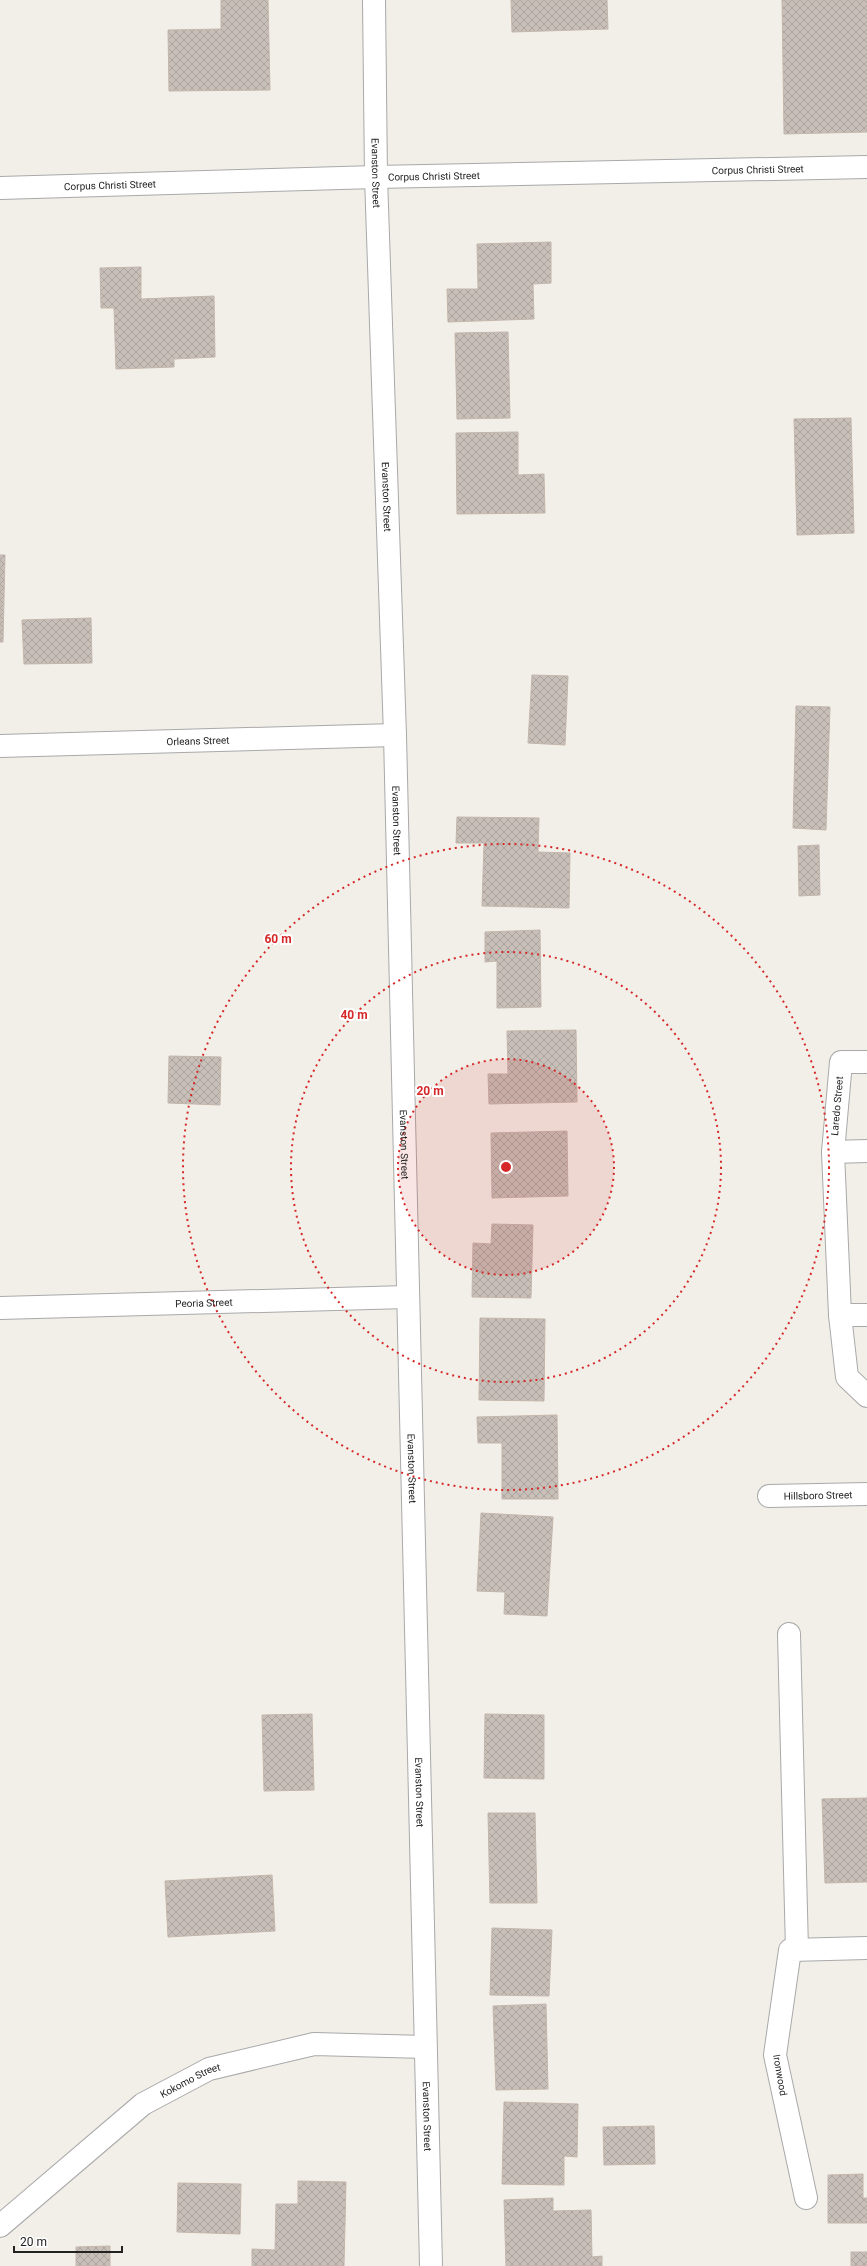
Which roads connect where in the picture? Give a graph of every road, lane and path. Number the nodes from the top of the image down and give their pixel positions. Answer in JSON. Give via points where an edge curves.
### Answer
{"nodes":[{"id":1,"x":374,"y":0,"type":"edge"},
{"id":2,"x":867,"y":167,"type":"edge"},
{"id":3,"x":376,"y":177,"type":"junction"},
{"id":4,"x":0,"y":188,"type":"edge"},
{"id":5,"x":395,"y":735,"type":"junction"},
{"id":6,"x":0,"y":746,"type":"edge"},
{"id":7,"x":867,"y":1062,"type":"edge"},
{"id":8,"x":867,"y":1151,"type":"edge"},
{"id":9,"x":832,"y":1152,"type":"junction"},
{"id":10,"x":408,"y":1297,"type":"junction"},
{"id":11,"x":0,"y":1308,"type":"edge"},
{"id":12,"x":840,"y":1314,"type":"junction"},
{"id":13,"x":867,"y":1314,"type":"edge"},
{"id":14,"x":857,"y":1377,"type":"edge"},
{"id":15,"x":867,"y":1396,"type":"edge"},
{"id":16,"x":867,"y":1494,"type":"edge"},
{"id":17,"x":769,"y":1496,"type":"dead end"},
{"id":18,"x":789,"y":1634,"type":"dead end"},
{"id":19,"x":867,"y":1948,"type":"edge"},
{"id":20,"x":793,"y":1950,"type":"junction"},
{"id":21,"x":425,"y":2048,"type":"junction"},
{"id":22,"x":806,"y":2198,"type":"dead end"},
{"id":23,"x":0,"y":2226,"type":"edge"},
{"id":24,"x":431,"y":2266,"type":"edge"}],
"edges":[{"from":1,"to":3,"type":"street","name":"Evanston Street"},
{"from":2,"to":3,"type":"street","name":"Corpus Christi Street"},
{"from":3,"to":4,"type":"street","name":"Corpus Christi Street"},
{"from":3,"to":5,"type":"street","name":"Evanston Street"},
{"from":5,"to":6,"type":"street","name":"Orleans Street"},
{"from":5,"to":10,"type":"street","name":"Evanston Street"},
{"from":7,"to":9,"type":"street","name":"Laredo Street","via":[[841,1062]]},
{"from":8,"to":9,"type":"street"},
{"from":9,"to":12,"type":"street","name":"Laredo Street"},
{"from":10,"to":11,"type":"street","name":"Peoria Street"},
{"from":10,"to":21,"type":"street","name":"Evanston Street"},
{"from":12,"to":13,"type":"street"},
{"from":12,"to":14,"type":"street","name":"Laredo Street"},
{"from":14,"to":15,"type":"street"},
{"from":16,"to":17,"type":"street","name":"Hillsboro Street"},
{"from":18,"to":20,"type":"street","name":"Ironwood"},
{"from":19,"to":20,"type":"street"},
{"from":20,"to":22,"type":"street","name":"Ironwood","via":[[775,2055]]},
{"from":21,"to":23,"type":"street","name":"Kokomo Street","via":[[314,2044],[209,2069],[143,2104]]},
{"from":21,"to":24,"type":"street","name":"Evanston Street"}]}
